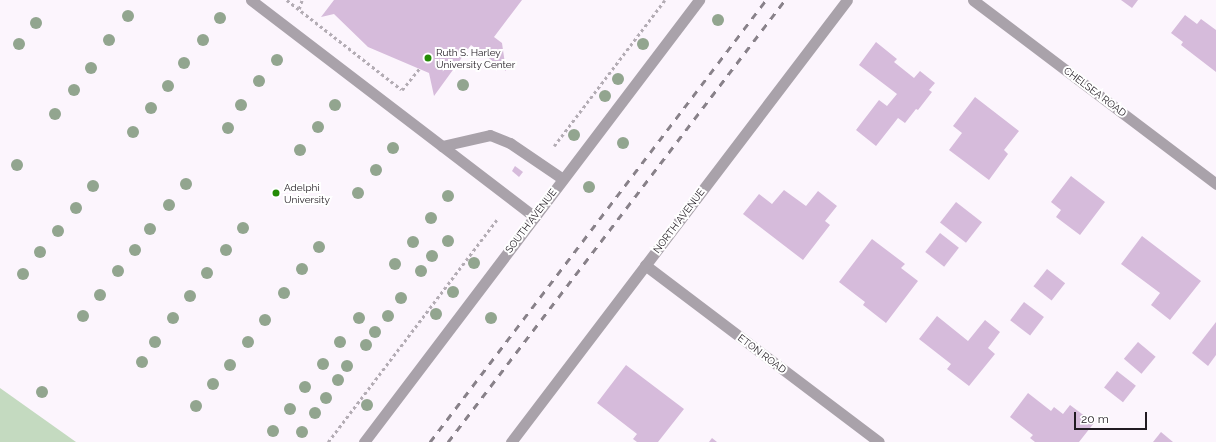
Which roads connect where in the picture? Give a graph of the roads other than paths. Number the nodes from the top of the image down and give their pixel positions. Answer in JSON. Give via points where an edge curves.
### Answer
{"nodes":[{"id":1,"x":251,"y":0,"type":"edge"},
{"id":2,"x":699,"y":0,"type":"edge"},
{"id":3,"x":847,"y":0,"type":"edge"},
{"id":4,"x":973,"y":0,"type":"edge"},
{"id":5,"x":442,"y":146,"type":"junction"},
{"id":6,"x":564,"y":179,"type":"junction"},
{"id":7,"x":1216,"y":184,"type":"edge"},
{"id":8,"x":534,"y":217,"type":"junction"},
{"id":9,"x":645,"y":265,"type":"junction"},
{"id":10,"x":364,"y":442,"type":"edge"},
{"id":11,"x":511,"y":442,"type":"edge"},
{"id":12,"x":879,"y":442,"type":"edge"}],
"edges":[{"from":1,"to":5,"type":"street"},
{"from":2,"to":6,"type":"street","name":"SOUTH AVENUE"},
{"from":3,"to":9,"type":"street","name":"NORTH AVENUE"},
{"from":4,"to":7,"type":"street","name":"CHELSEA ROAD"},
{"from":5,"to":6,"type":"street","via":[[490,135],[510,143]]},
{"from":5,"to":8,"type":"street"},
{"from":6,"to":8,"type":"street","name":"SOUTH AVENUE"},
{"from":8,"to":10,"type":"street","name":"SOUTH AVENUE"},
{"from":9,"to":11,"type":"street","name":"NORTH AVENUE"},
{"from":9,"to":12,"type":"street","name":"ETON ROAD"}]}
